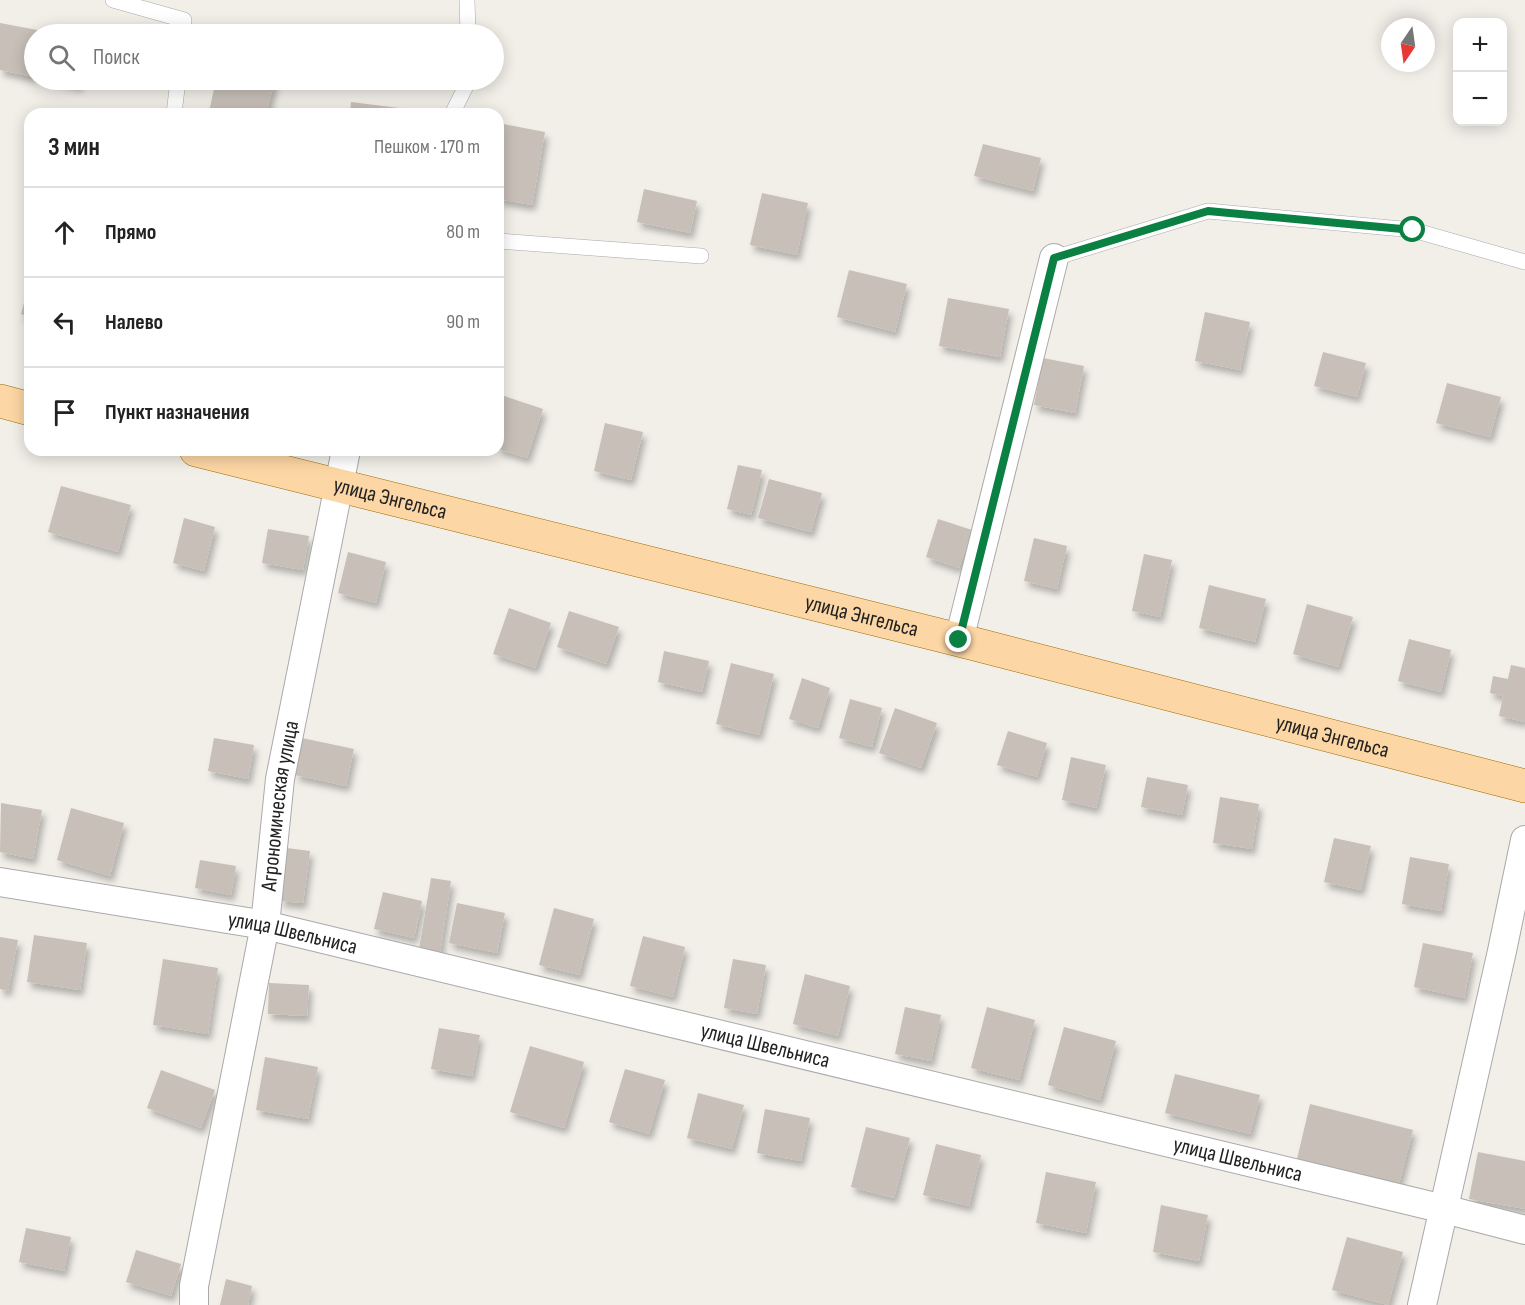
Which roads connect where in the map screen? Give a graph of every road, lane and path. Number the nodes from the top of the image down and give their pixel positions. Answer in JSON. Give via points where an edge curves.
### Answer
{"nodes":[{"id":1,"x":113,"y":0,"type":"edge"},
{"id":2,"x":467,"y":0,"type":"edge"},
{"id":3,"x":183,"y":24,"type":"edge"},
{"id":4,"x":468,"y":24,"type":"edge"},
{"id":5,"x":177,"y":90,"type":"edge"},
{"id":6,"x":464,"y":90,"type":"edge"},
{"id":7,"x":175,"y":108,"type":"edge"},
{"id":8,"x":456,"y":108,"type":"edge"},
{"id":9,"x":504,"y":241,"type":"edge"},
{"id":10,"x":701,"y":256,"type":"dead end"},
{"id":11,"x":1054,"y":258,"type":"joint"},
{"id":12,"x":1525,"y":262,"type":"edge"},
{"id":13,"x":0,"y":401,"type":"edge"},
{"id":14,"x":24,"y":407,"type":"edge"},
{"id":15,"x":220,"y":456,"type":"edge"},
{"id":16,"x":345,"y":456,"type":"edge"},
{"id":17,"x":338,"y":485,"type":"junction"},
{"id":18,"x":959,"y":640,"type":"junction"},
{"id":19,"x":1525,"y":786,"type":"edge"},
{"id":20,"x":1525,"y":840,"type":"edge"},
{"id":21,"x":0,"y":882,"type":"edge"},
{"id":22,"x":265,"y":926,"type":"junction"},
{"id":23,"x":1444,"y":1209,"type":"junction"},
{"id":24,"x":1525,"y":1230,"type":"edge"},
{"id":25,"x":194,"y":1305,"type":"edge"},
{"id":26,"x":1422,"y":1305,"type":"edge"}],
"edges":[{"from":1,"to":3,"type":"lane","via":[[184,20]]},
{"from":2,"to":4,"type":"lane"},
{"from":5,"to":7,"type":"lane"},
{"from":6,"to":8,"type":"lane"},
{"from":9,"to":10,"type":"lane"},
{"from":11,"to":12,"type":"lane","via":[[1208,211],[1413,230]]},
{"from":11,"to":18,"type":"street"},
{"from":13,"to":14,"type":"main road"},
{"from":15,"to":17,"type":"main road","name":"улица Энгельса"},
{"from":16,"to":17,"type":"street","name":"Агрономическая улица"},
{"from":17,"to":18,"type":"main road","name":"улица Энгельса"},
{"from":17,"to":22,"type":"street","name":"Агрономическая улица","via":[[280,779]]},
{"from":18,"to":19,"type":"main road","name":"улица Энгельса"},
{"from":20,"to":23,"type":"street"},
{"from":21,"to":22,"type":"street","name":"улица Швельниса"},
{"from":22,"to":23,"type":"street","name":"улица Швельниса"},
{"from":22,"to":25,"type":"street","name":"Агрономическая улица","via":[[194,1286]]},
{"from":23,"to":24,"type":"street","name":"улица Швельниса"},
{"from":23,"to":26,"type":"street"}]}
